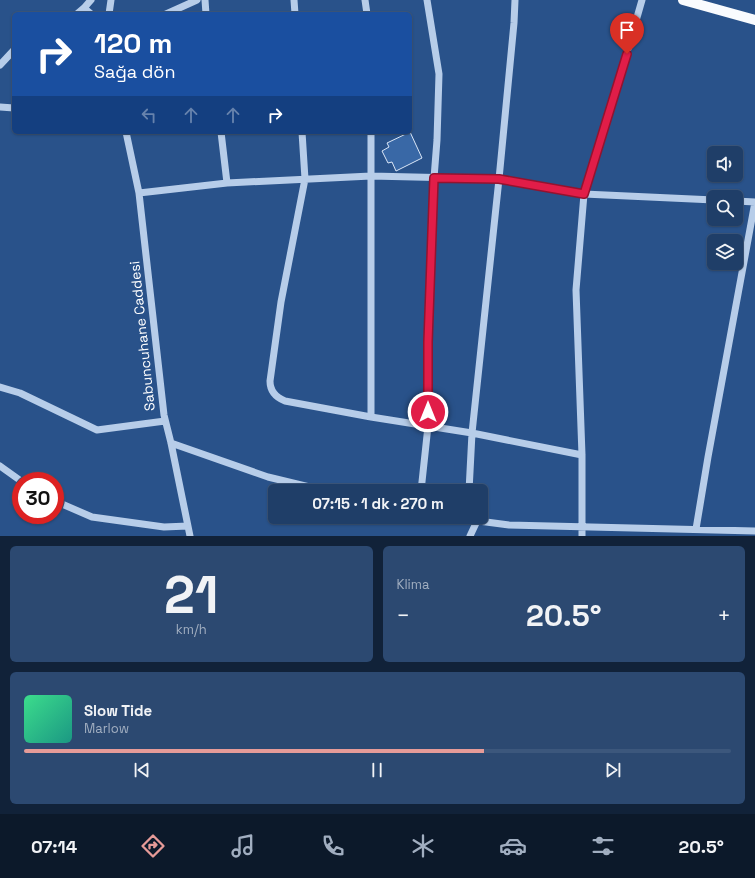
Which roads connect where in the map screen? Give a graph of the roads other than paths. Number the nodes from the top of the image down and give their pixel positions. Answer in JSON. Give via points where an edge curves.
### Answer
{"nodes":[{"id":1,"x":91,"y":0,"type":"edge"},
{"id":2,"x":111,"y":0,"type":"edge"},
{"id":3,"x":197,"y":0,"type":"edge"},
{"id":4,"x":205,"y":0,"type":"edge"},
{"id":5,"x":294,"y":0,"type":"edge"},
{"id":6,"x":365,"y":0,"type":"edge"},
{"id":7,"x":427,"y":0,"type":"edge"},
{"id":8,"x":514,"y":0,"type":"edge"},
{"id":9,"x":642,"y":0,"type":"edge"},
{"id":10,"x":683,"y":0,"type":"edge"},
{"id":11,"x":84,"y":8,"type":"junction"},
{"id":12,"x":79,"y":12,"type":"edge"},
{"id":13,"x":89,"y":12,"type":"edge"},
{"id":14,"x":109,"y":12,"type":"edge"},
{"id":15,"x":170,"y":12,"type":"edge"},
{"id":16,"x":206,"y":12,"type":"edge"},
{"id":17,"x":295,"y":12,"type":"edge"},
{"id":18,"x":367,"y":12,"type":"edge"},
{"id":19,"x":755,"y":20,"type":"edge"},
{"id":20,"x":12,"y":52,"type":"edge"},
{"id":21,"x":0,"y":65,"type":"edge"},
{"id":22,"x":0,"y":107,"type":"edge"},
{"id":23,"x":12,"y":108,"type":"edge"},
{"id":24,"x":126,"y":134,"type":"edge"},
{"id":25,"x":221,"y":134,"type":"edge"},
{"id":26,"x":302,"y":134,"type":"edge"},
{"id":27,"x":371,"y":134,"type":"edge"},
{"id":28,"x":371,"y":176,"type":"junction"},
{"id":29,"x":434,"y":178,"type":"junction"},
{"id":30,"x":304,"y":179,"type":"junction"},
{"id":31,"x":499,"y":179,"type":"junction"},
{"id":32,"x":227,"y":183,"type":"junction"},
{"id":33,"x":139,"y":193,"type":"junction"},
{"id":34,"x":584,"y":194,"type":"junction"},
{"id":35,"x":707,"y":200,"type":"edge"},
{"id":36,"x":743,"y":201,"type":"edge"},
{"id":37,"x":755,"y":202,"type":"edge"},
{"id":38,"x":0,"y":387,"type":"edge"},
{"id":39,"x":371,"y":417,"type":"junction"},
{"id":40,"x":165,"y":421,"type":"junction"},
{"id":41,"x":428,"y":426,"type":"junction"},
{"id":42,"x":472,"y":433,"type":"junction"},
{"id":43,"x":171,"y":442,"type":"junction"},
{"id":44,"x":582,"y":455,"type":"junction"},
{"id":45,"x":0,"y":466,"type":"edge"},
{"id":46,"x":12,"y":475,"type":"edge"},
{"id":47,"x":297,"y":484,"type":"edge"},
{"id":48,"x":422,"y":484,"type":"edge"},
{"id":49,"x":469,"y":484,"type":"edge"},
{"id":50,"x":64,"y":505,"type":"edge"},
{"id":51,"x":488,"y":521,"type":"edge"},
{"id":52,"x":475,"y":524,"type":"edge"},
{"id":53,"x":188,"y":526,"type":"junction"},
{"id":54,"x":581,"y":528,"type":"junction"},
{"id":55,"x":696,"y":529,"type":"junction"},
{"id":56,"x":755,"y":531,"type":"edge"},
{"id":57,"x":190,"y":536,"type":"edge"},
{"id":58,"x":470,"y":536,"type":"edge"},
{"id":59,"x":582,"y":536,"type":"edge"}],
"edges":[{"from":1,"to":11,"type":"street"},
{"from":2,"to":14,"type":"street"},
{"from":3,"to":15,"type":"street"},
{"from":4,"to":16,"type":"street"},
{"from":5,"to":17,"type":"street"},
{"from":6,"to":18,"type":"street"},
{"from":7,"to":29,"type":"street","via":[[439,74]]},
{"from":8,"to":31,"type":"street"},
{"from":9,"to":34,"type":"street"},
{"from":10,"to":19,"type":"main road"},
{"from":11,"to":12,"type":"street"},
{"from":11,"to":13,"type":"street"},
{"from":20,"to":21,"type":"street"},
{"from":22,"to":23,"type":"street"},
{"from":24,"to":33,"type":"street","name":"Sabuncuhane Caddesi"},
{"from":25,"to":32,"type":"street"},
{"from":26,"to":30,"type":"street"},
{"from":27,"to":28,"type":"street"},
{"from":28,"to":29,"type":"street"},
{"from":28,"to":30,"type":"street"},
{"from":28,"to":39,"type":"street"},
{"from":29,"to":31,"type":"street"},
{"from":29,"to":41,"type":"street","via":[[428,342]]},
{"from":30,"to":32,"type":"street"},
{"from":30,"to":39,"type":"street","via":[[281,302],[270,385],[274,393],[285,401]]},
{"from":31,"to":34,"type":"street"},
{"from":31,"to":42,"type":"street"},
{"from":32,"to":33,"type":"street"},
{"from":33,"to":40,"type":"street","name":"Sabuncuhane Caddesi"},
{"from":34,"to":35,"type":"street"},
{"from":34,"to":44,"type":"street","via":[[576,290]]},
{"from":36,"to":37,"type":"street"},
{"from":37,"to":55,"type":"street"},
{"from":38,"to":40,"type":"street","via":[[20,393],[97,430]]},
{"from":39,"to":41,"type":"street"},
{"from":40,"to":43,"type":"street","name":"Sabuncuhane Caddesi"},
{"from":41,"to":42,"type":"street"},
{"from":41,"to":48,"type":"street"},
{"from":42,"to":44,"type":"street"},
{"from":42,"to":49,"type":"street"},
{"from":43,"to":47,"type":"street","via":[[268,477]]},
{"from":43,"to":53,"type":"street","name":"Sabuncuhane Caddesi"},
{"from":44,"to":54,"type":"street"},
{"from":45,"to":46,"type":"street"},
{"from":50,"to":53,"type":"street","via":[[92,517],[164,527]]},
{"from":51,"to":54,"type":"street","via":[[510,525]]},
{"from":52,"to":58,"type":"street"},
{"from":53,"to":57,"type":"street","name":"Sabuncuhane Caddesi"},
{"from":54,"to":55,"type":"street"},
{"from":54,"to":59,"type":"street"},
{"from":55,"to":56,"type":"street"}]}
